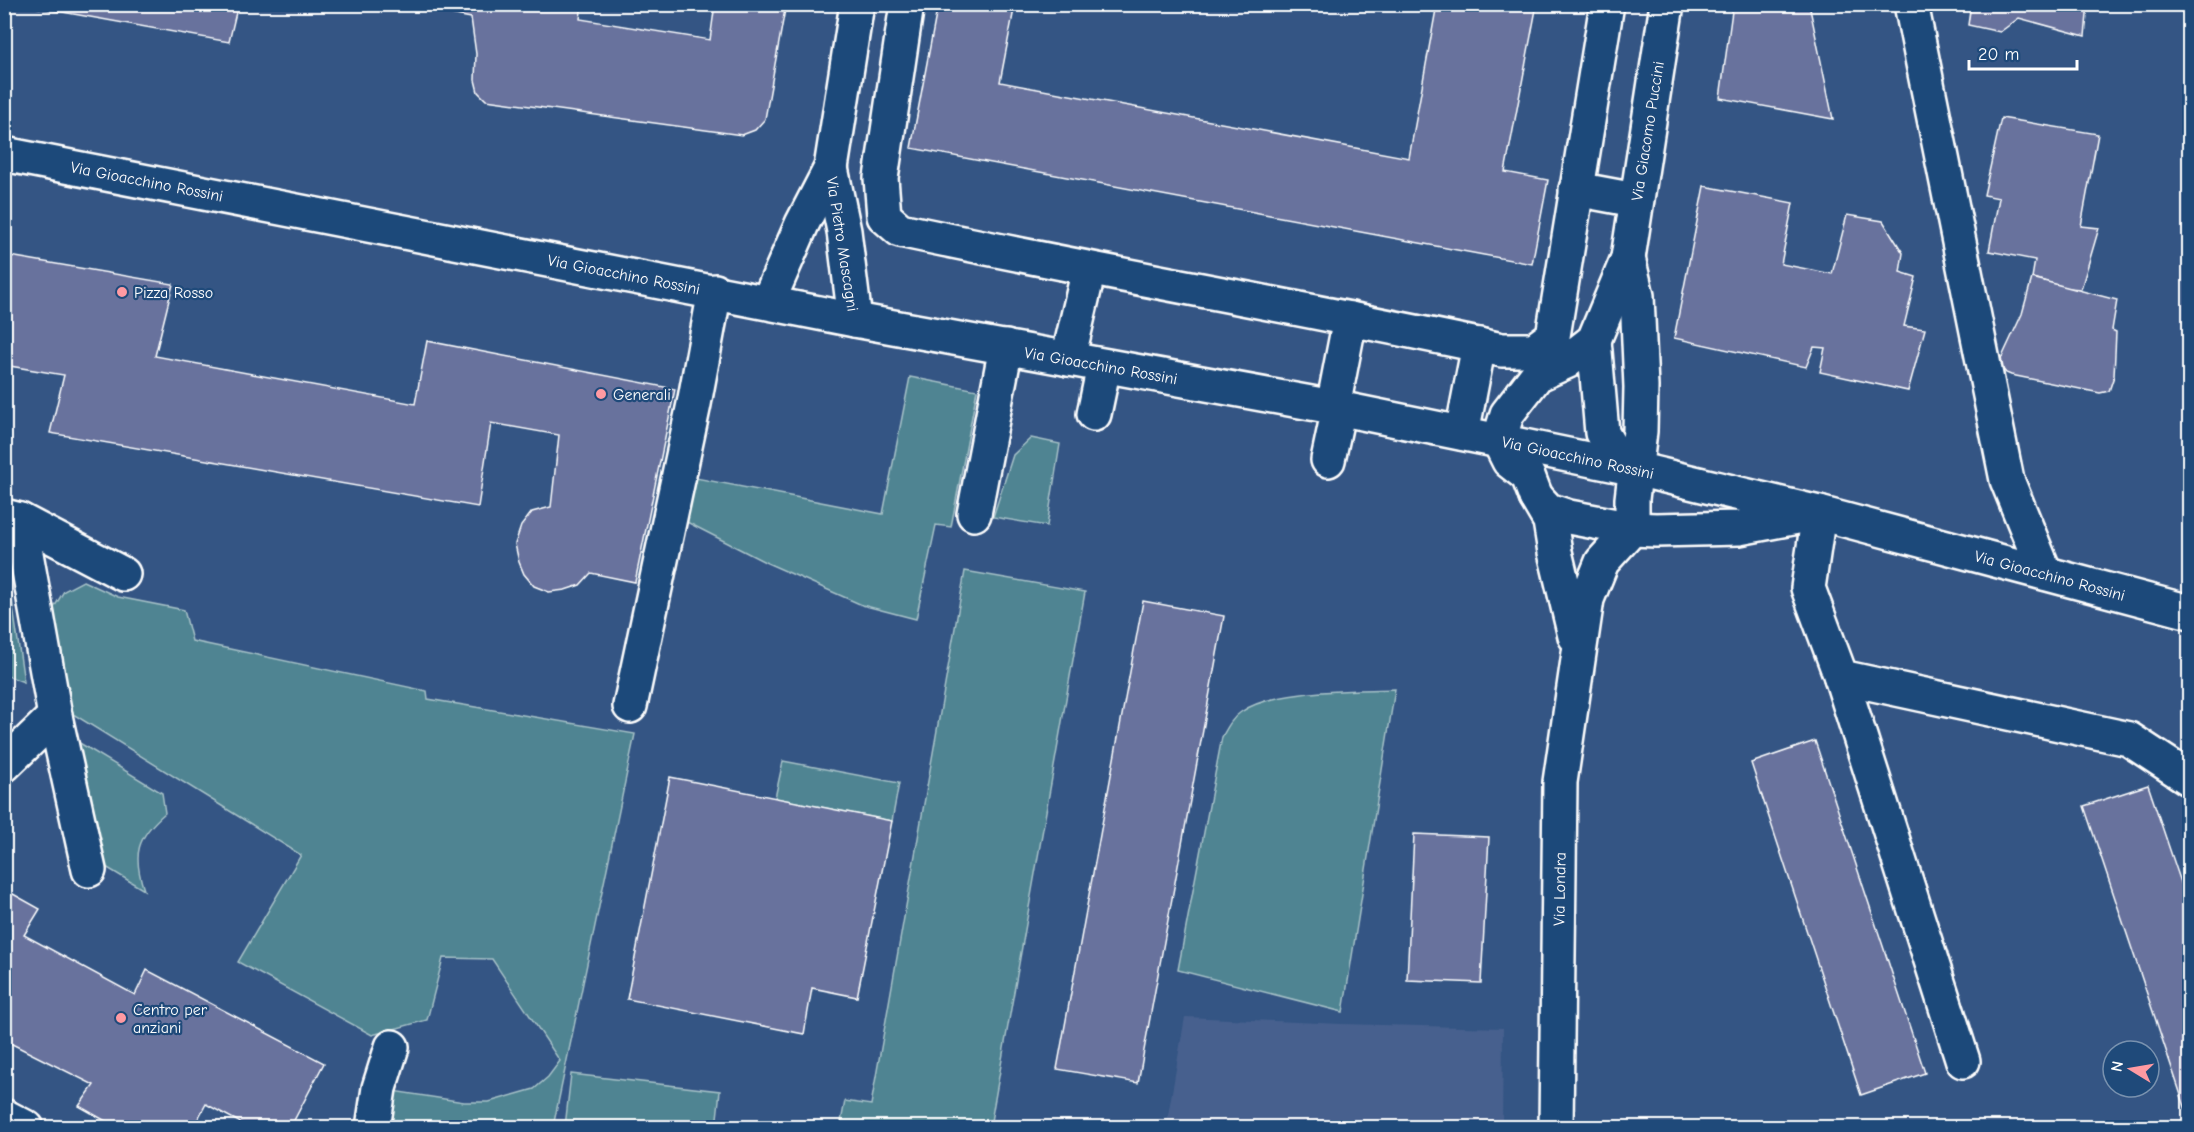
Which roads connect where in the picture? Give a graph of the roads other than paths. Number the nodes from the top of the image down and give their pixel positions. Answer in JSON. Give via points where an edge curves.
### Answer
{"nodes":[{"id":1,"x":857,"y":4,"type":"edge"},
{"id":2,"x":907,"y":4,"type":"edge"},
{"id":3,"x":1607,"y":4,"type":"edge"},
{"id":4,"x":1667,"y":4,"type":"edge"},
{"id":5,"x":1911,"y":4,"type":"edge"},
{"id":6,"x":4,"y":154,"type":"edge"},
{"id":7,"x":831,"y":168,"type":"junction"},
{"id":8,"x":1576,"y":189,"type":"junction"},
{"id":9,"x":1635,"y":200,"type":"junction"},
{"id":10,"x":1628,"y":258,"type":"junction"},
{"id":11,"x":1089,"y":269,"type":"junction"},
{"id":12,"x":715,"y":291,"type":"junction"},
{"id":13,"x":768,"y":302,"type":"junction"},
{"id":14,"x":1350,"y":319,"type":"junction"},
{"id":15,"x":855,"y":320,"type":"junction"},
{"id":16,"x":1594,"y":340,"type":"junction"},
{"id":17,"x":1479,"y":345,"type":"junction"},
{"id":18,"x":1006,"y":347,"type":"junction"},
{"id":19,"x":1068,"y":359,"type":"junction"},
{"id":20,"x":1104,"y":366,"type":"junction"},
{"id":21,"x":1336,"y":407,"type":"junction"},
{"id":22,"x":1094,"y":414,"type":"dead end"},
{"id":23,"x":1462,"y":433,"type":"junction"},
{"id":24,"x":1499,"y":441,"type":"junction"},
{"id":25,"x":1329,"y":460,"type":"dead end"},
{"id":26,"x":1636,"y":469,"type":"junction"},
{"id":27,"x":1536,"y":497,"type":"junction"},
{"id":28,"x":1819,"y":513,"type":"junction"},
{"id":29,"x":974,"y":514,"type":"dead end"},
{"id":30,"x":12,"y":518,"type":"edge"},
{"id":31,"x":1632,"y":529,"type":"junction"},
{"id":32,"x":2045,"y":573,"type":"junction"},
{"id":33,"x":123,"y":574,"type":"dead end"},
{"id":34,"x":2190,"y":612,"type":"edge"},
{"id":35,"x":1579,"y":652,"type":"junction"},
{"id":36,"x":1841,"y":677,"type":"junction"},
{"id":37,"x":630,"y":706,"type":"dead end"},
{"id":38,"x":55,"y":716,"type":"junction"},
{"id":39,"x":4,"y":765,"type":"edge"},
{"id":40,"x":2190,"y":779,"type":"edge"},
{"id":41,"x":88,"y":870,"type":"dead end"},
{"id":42,"x":392,"y":1047,"type":"dead end"},
{"id":43,"x":1963,"y":1062,"type":"dead end"},
{"id":44,"x":4,"y":1116,"type":"edge"},
{"id":45,"x":27,"y":1128,"type":"edge"},
{"id":46,"x":373,"y":1128,"type":"edge"},
{"id":47,"x":1556,"y":1128,"type":"edge"}],
"edges":[{"from":1,"to":7,"type":"street","name":"Via Pietro Mascagni"},
{"from":2,"to":11,"type":"street","via":[[881,178],[884,216],[900,230]]},
{"from":3,"to":8,"type":"street"},
{"from":4,"to":9,"type":"street","name":"Via Giacomo Puccini"},
{"from":5,"to":32,"type":"street","via":[[2007,480]]},
{"from":6,"to":12,"type":"street","name":"Via Gioacchino Rossini"},
{"from":7,"to":13,"type":"street","name":"Via Pietro Mascagni"},
{"from":7,"to":15,"type":"street","name":"Via Pietro Mascagni","via":[[844,231]]},
{"from":8,"to":9,"type":"street"},
{"from":8,"to":17,"type":"street","via":[[1553,336],[1534,350]]},
{"from":9,"to":10,"type":"street","name":"Via Giacomo Puccini"},
{"from":10,"to":16,"type":"street","name":"Via Giacomo Puccini"},
{"from":10,"to":26,"type":"street","name":"Via Giacomo Puccini","via":[[1637,296],[1641,387]]},
{"from":11,"to":14,"type":"street"},
{"from":11,"to":19,"type":"street"},
{"from":12,"to":13,"type":"street","name":"Via Gioacchino Rossini"},
{"from":12,"to":37,"type":"street"},
{"from":13,"to":15,"type":"street","name":"Via Gioacchino Rossini"},
{"from":14,"to":17,"type":"street"},
{"from":14,"to":21,"type":"street"},
{"from":15,"to":18,"type":"street","name":"Via Gioacchino Rossini"},
{"from":16,"to":24,"type":"street","name":"Via Giacomo Puccini","via":[[1566,362],[1537,375],[1508,414]]},
{"from":16,"to":26,"type":"street","name":"Via Giacomo Puccini","via":[[1602,433],[1612,450]]},
{"from":17,"to":23,"type":"street"},
{"from":18,"to":19,"type":"street","name":"Via Gioacchino Rossini"},
{"from":18,"to":29,"type":"street"},
{"from":19,"to":20,"type":"street","name":"Via Gioacchino Rossini"},
{"from":20,"to":21,"type":"street","name":"Via Gioacchino Rossini"},
{"from":20,"to":22,"type":"street"},
{"from":21,"to":23,"type":"street","name":"Via Gioacchino Rossini"},
{"from":21,"to":25,"type":"street"},
{"from":23,"to":24,"type":"street","name":"Via Gioacchino Rossini"},
{"from":24,"to":26,"type":"street","name":"Via Gioacchino Rossini"},
{"from":24,"to":27,"type":"street","name":"Via Londra","via":[[1509,461],[1528,476]]},
{"from":26,"to":28,"type":"street","name":"Via Gioacchino Rossini"},
{"from":26,"to":31,"type":"street"},
{"from":27,"to":31,"type":"street","via":[[1558,514]]},
{"from":27,"to":35,"type":"street","name":"Via Londra","via":[[1550,521]]},
{"from":28,"to":31,"type":"street","via":[[1739,528]]},
{"from":28,"to":32,"type":"street","name":"Via Gioacchino Rossini"},
{"from":28,"to":36,"type":"street","via":[[1808,588]]},
{"from":30,"to":33,"type":"street"},
{"from":30,"to":38,"type":"street"},
{"from":31,"to":35,"type":"street","name":"Via Londra","via":[[1602,562],[1587,599]]},
{"from":32,"to":34,"type":"street","name":"Via Gioacchino Rossini"},
{"from":35,"to":47,"type":"street","name":"Via Londra","via":[[1560,782]]},
{"from":36,"to":40,"type":"street","via":[[2128,739]]},
{"from":36,"to":43,"type":"street"},
{"from":38,"to":39,"type":"street"},
{"from":38,"to":41,"type":"street"},
{"from":42,"to":46,"type":"street","via":[[379,1088]]},
{"from":44,"to":45,"type":"street"}]}
